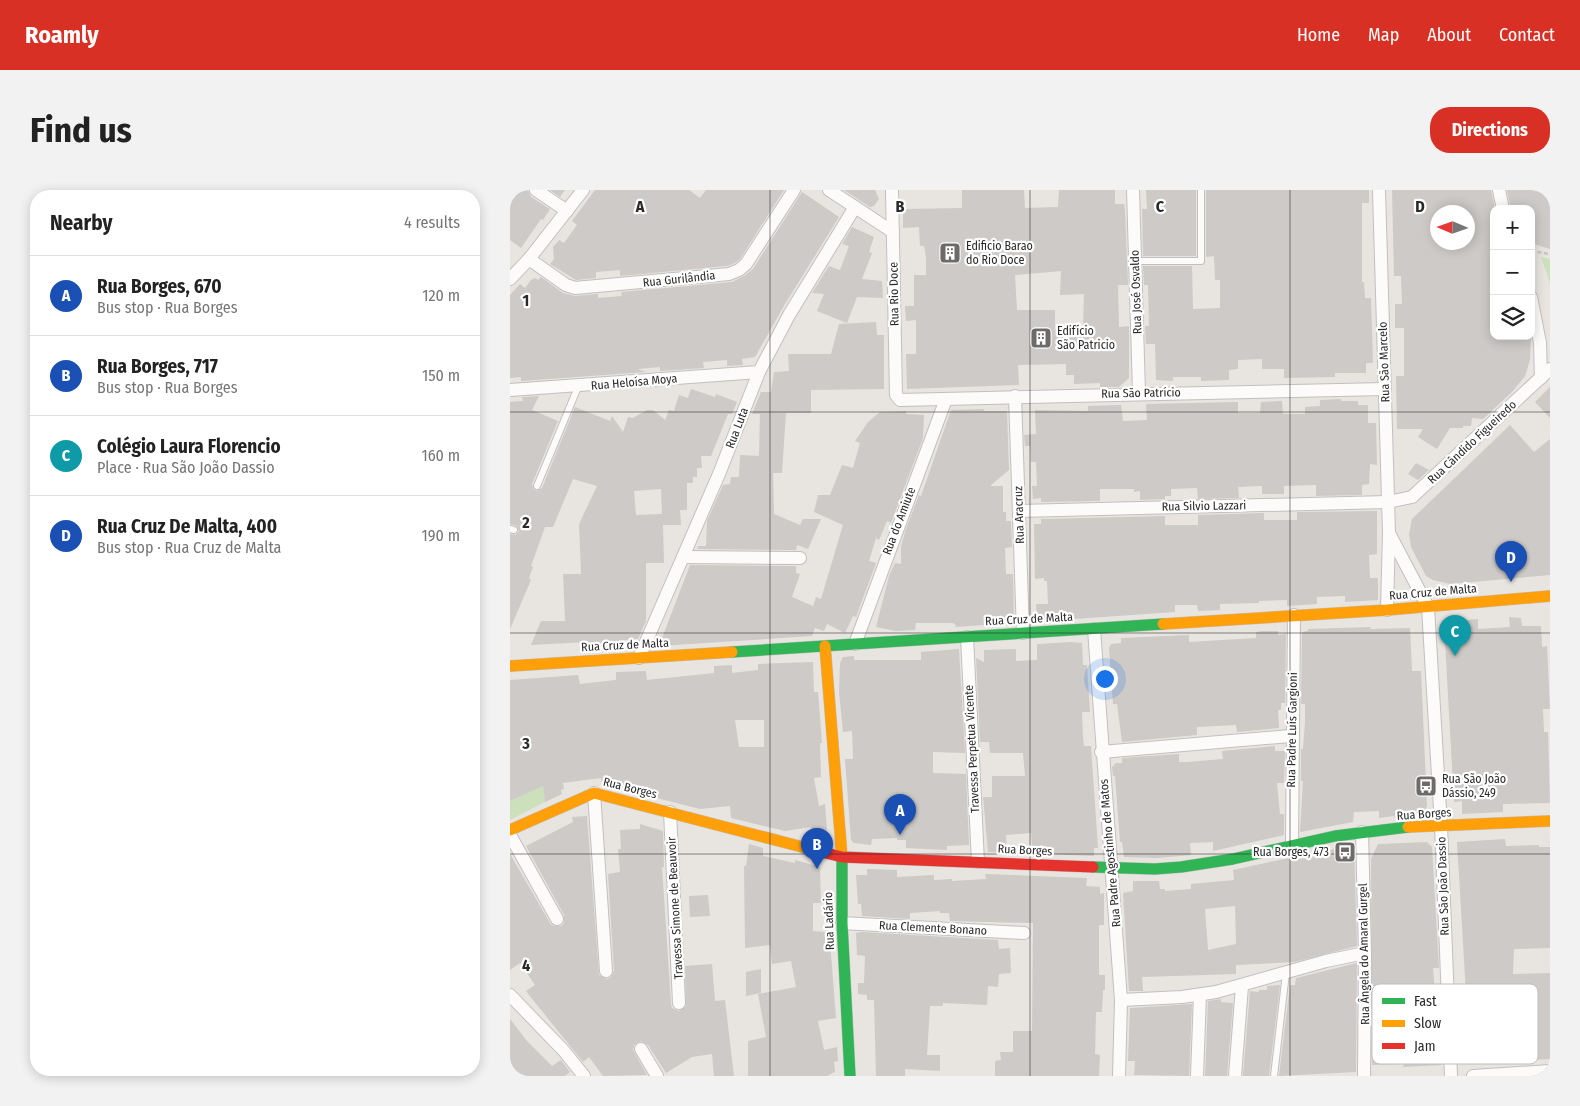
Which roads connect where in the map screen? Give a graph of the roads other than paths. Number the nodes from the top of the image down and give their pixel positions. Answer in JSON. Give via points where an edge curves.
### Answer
{"nodes":[{"id":1,"x":536,"y":190,"type":"edge"},
{"id":2,"x":583,"y":190,"type":"edge"},
{"id":3,"x":794,"y":190,"type":"edge"},
{"id":4,"x":829,"y":190,"type":"edge"},
{"id":5,"x":892,"y":190,"type":"edge"},
{"id":6,"x":1134,"y":190,"type":"edge"},
{"id":7,"x":1200,"y":190,"type":"edge"},
{"id":8,"x":1379,"y":190,"type":"edge"},
{"id":9,"x":1499,"y":190,"type":"edge"},
{"id":10,"x":1502,"y":205,"type":"edge"},
{"id":11,"x":855,"y":207,"type":"junction"},
{"id":12,"x":567,"y":211,"type":"junction"},
{"id":13,"x":893,"y":232,"type":"junction"},
{"id":14,"x":529,"y":259,"type":"junction"},
{"id":15,"x":1135,"y":261,"type":"junction"},
{"id":16,"x":510,"y":279,"type":"edge"},
{"id":17,"x":1535,"y":317,"type":"edge"},
{"id":18,"x":759,"y":372,"type":"junction"},
{"id":19,"x":1546,"y":373,"type":"edge"},
{"id":20,"x":578,"y":387,"type":"junction"},
{"id":21,"x":1385,"y":388,"type":"junction"},
{"id":22,"x":510,"y":390,"type":"edge"},
{"id":23,"x":1139,"y":393,"type":"junction"},
{"id":24,"x":1015,"y":396,"type":"junction"},
{"id":25,"x":898,"y":398,"type":"joint"},
{"id":26,"x":946,"y":399,"type":"junction"},
{"id":27,"x":538,"y":486,"type":"dead end"},
{"id":28,"x":1388,"y":502,"type":"junction"},
{"id":29,"x":1019,"y":510,"type":"junction"},
{"id":30,"x":1389,"y":533,"type":"junction"},
{"id":31,"x":683,"y":557,"type":"junction"},
{"id":32,"x":800,"y":558,"type":"dead end"},
{"id":33,"x":1550,"y":596,"type":"edge"},
{"id":34,"x":1428,"y":607,"type":"junction"},
{"id":35,"x":1387,"y":610,"type":"junction"},
{"id":36,"x":1294,"y":615,"type":"junction"},
{"id":37,"x":1094,"y":630,"type":"junction"},
{"id":38,"x":1023,"y":633,"type":"junction"},
{"id":39,"x":967,"y":637,"type":"junction"},
{"id":40,"x":855,"y":644,"type":"junction"},
{"id":41,"x":825,"y":646,"type":"junction"},
{"id":42,"x":639,"y":658,"type":"junction"},
{"id":43,"x":510,"y":666,"type":"edge"},
{"id":44,"x":1291,"y":736,"type":"junction"},
{"id":45,"x":1101,"y":752,"type":"junction"},
{"id":46,"x":594,"y":793,"type":"junction"},
{"id":47,"x":670,"y":812,"type":"junction"},
{"id":48,"x":1550,"y":821,"type":"edge"},
{"id":49,"x":1441,"y":826,"type":"junction"},
{"id":50,"x":510,"y":830,"type":"edge"},
{"id":51,"x":1362,"y":832,"type":"junction"},
{"id":52,"x":510,"y":835,"type":"edge"},
{"id":53,"x":1292,"y":844,"type":"junction"},
{"id":54,"x":842,"y":857,"type":"junction"},
{"id":55,"x":978,"y":862,"type":"junction"},
{"id":56,"x":1112,"y":868,"type":"junction"},
{"id":57,"x":557,"y":919,"type":"dead end"},
{"id":58,"x":842,"y":923,"type":"junction"},
{"id":59,"x":1024,"y":933,"type":"dead end"},
{"id":60,"x":1365,"y":953,"type":"junction"},
{"id":61,"x":606,"y":971,"type":"dead end"},
{"id":62,"x":1286,"y":972,"type":"junction"},
{"id":63,"x":1447,"y":984,"type":"edge"},
{"id":64,"x":1242,"y":986,"type":"junction"},
{"id":65,"x":510,"y":995,"type":"edge"},
{"id":66,"x":1200,"y":995,"type":"junction"},
{"id":67,"x":1121,"y":1000,"type":"junction"},
{"id":68,"x":679,"y":1003,"type":"dead end"},
{"id":69,"x":641,"y":1049,"type":"dead end"},
{"id":70,"x":1550,"y":1071,"type":"edge"},
{"id":71,"x":849,"y":1075,"type":"edge"},
{"id":72,"x":584,"y":1076,"type":"edge"},
{"id":73,"x":656,"y":1076,"type":"edge"},
{"id":74,"x":1119,"y":1076,"type":"edge"},
{"id":75,"x":1197,"y":1076,"type":"edge"},
{"id":76,"x":1235,"y":1076,"type":"edge"},
{"id":77,"x":1274,"y":1076,"type":"edge"},
{"id":78,"x":1364,"y":1076,"type":"edge"},
{"id":79,"x":1473,"y":1076,"type":"edge"}],
"edges":[{"from":1,"to":12,"type":"street"},
{"from":2,"to":12,"type":"street"},
{"from":3,"to":14,"type":"street","name":"Rua Gurilândia","via":[[746,264],[729,274],[575,288]]},
{"from":4,"to":11,"type":"street"},
{"from":5,"to":13,"type":"street","name":"Rua Rio Doce"},
{"from":6,"to":15,"type":"street","name":"Rua José Osvaldo"},
{"from":7,"to":15,"type":"lane","via":[[1202,258],[1198,263]]},
{"from":8,"to":21,"type":"street","name":"Rua São Marcelo"},
{"from":9,"to":10,"type":"street"},
{"from":11,"to":13,"type":"street"},
{"from":11,"to":18,"type":"street","name":"Rua Luta"},
{"from":12,"to":14,"type":"street"},
{"from":13,"to":25,"type":"street","name":"Rua Rio Doce"},
{"from":14,"to":16,"type":"street"},
{"from":15,"to":23,"type":"street","name":"Rua José Osvaldo"},
{"from":17,"to":19,"type":"street"},
{"from":18,"to":20,"type":"street","name":"Rua Heloísa Moya"},
{"from":18,"to":31,"type":"street","name":"Rua Luta"},
{"from":19,"to":28,"type":"street","name":"Rua Cândido Figueiredo","via":[[1412,497]]},
{"from":20,"to":22,"type":"street","name":"Rua Heloísa Moya"},
{"from":20,"to":27,"type":"lane"},
{"from":21,"to":23,"type":"street","name":"Rua São Patrício"},
{"from":21,"to":28,"type":"street","name":"Rua São Marcelo"},
{"from":23,"to":24,"type":"street","name":"Rua São Patrício"},
{"from":24,"to":26,"type":"street","name":"Rua São Patrício"},
{"from":24,"to":29,"type":"street","name":"Rua Aracruz"},
{"from":25,"to":26,"type":"street","name":"Rua São Patrício"},
{"from":26,"to":40,"type":"street","name":"Rua do Amiute"},
{"from":28,"to":29,"type":"street","name":"Rua Silvio Lazzari"},
{"from":28,"to":30,"type":"street","name":"Rua São Marcelo"},
{"from":29,"to":38,"type":"street","name":"Rua Aracruz"},
{"from":30,"to":34,"type":"street","name":"Rua São Marcelo"},
{"from":30,"to":35,"type":"street","name":"Rua São Marcelo"},
{"from":31,"to":32,"type":"street"},
{"from":31,"to":42,"type":"street","name":"Rua Luta"},
{"from":33,"to":34,"type":"street","name":"Rua Cruz de Malta"},
{"from":34,"to":35,"type":"street","name":"Rua Cruz de Malta"},
{"from":34,"to":49,"type":"street","name":"Rua São João Dassio"},
{"from":35,"to":36,"type":"street","name":"Rua Cruz de Malta"},
{"from":36,"to":37,"type":"street","name":"Rua Cruz de Malta"},
{"from":36,"to":44,"type":"street","name":"Rua Padre Luís Gargioni"},
{"from":37,"to":38,"type":"street","name":"Rua Cruz de Malta"},
{"from":37,"to":45,"type":"street","name":"Rua Padre Agostinho de Matos"},
{"from":38,"to":39,"type":"street","name":"Rua Cruz de Malta"},
{"from":39,"to":40,"type":"street","name":"Rua Cruz de Malta"},
{"from":39,"to":55,"type":"street","name":"Travessa Perpetua Vicente"},
{"from":40,"to":41,"type":"street","name":"Rua Cruz de Malta"},
{"from":41,"to":42,"type":"street","name":"Rua Cruz de Malta"},
{"from":41,"to":54,"type":"street","name":"Rua Ladário"},
{"from":42,"to":43,"type":"street","name":"Rua Cruz de Malta"},
{"from":44,"to":45,"type":"street"},
{"from":44,"to":53,"type":"street","name":"Rua Padre Luís Gargioni"},
{"from":45,"to":56,"type":"street","name":"Rua Padre Agostinho de Matos"},
{"from":46,"to":47,"type":"street","name":"Rua Borges"},
{"from":46,"to":50,"type":"street","name":"Rua Borges"},
{"from":46,"to":61,"type":"street"},
{"from":47,"to":54,"type":"street","name":"Rua Borges"},
{"from":47,"to":68,"type":"street","name":"Travessa Simone de Beauvoir"},
{"from":48,"to":49,"type":"street","name":"Rua Borges"},
{"from":49,"to":51,"type":"street","name":"Rua Borges"},
{"from":49,"to":63,"type":"street","name":"Rua São João Dassio"},
{"from":51,"to":53,"type":"street","name":"Rua Borges"},
{"from":51,"to":60,"type":"street","name":"Rua Ângela do Amaral Gurgel"},
{"from":52,"to":57,"type":"street"},
{"from":53,"to":56,"type":"street","name":"Rua Borges","via":[[1183,868]]},
{"from":54,"to":55,"type":"street","name":"Rua Borges"},
{"from":54,"to":58,"type":"street","name":"Rua Ladário"},
{"from":55,"to":56,"type":"street","name":"Rua Borges"},
{"from":56,"to":67,"type":"street","name":"Rua Padre Agostinho de Matos"},
{"from":58,"to":59,"type":"street","name":"Rua Clemente Bonano"},
{"from":58,"to":71,"type":"street","name":"Rua Ladário"},
{"from":60,"to":62,"type":"street"},
{"from":60,"to":78,"type":"street","name":"Rua Ângela do Amaral Gurgel"},
{"from":62,"to":64,"type":"street"},
{"from":62,"to":77,"type":"lane"},
{"from":64,"to":66,"type":"street"},
{"from":64,"to":76,"type":"street"},
{"from":65,"to":72,"type":"street"},
{"from":66,"to":67,"type":"street"},
{"from":66,"to":75,"type":"street"},
{"from":67,"to":74,"type":"street","name":"Rua Padre Agostinho de Matos"},
{"from":69,"to":73,"type":"street"},
{"from":70,"to":79,"type":"street"}]}
